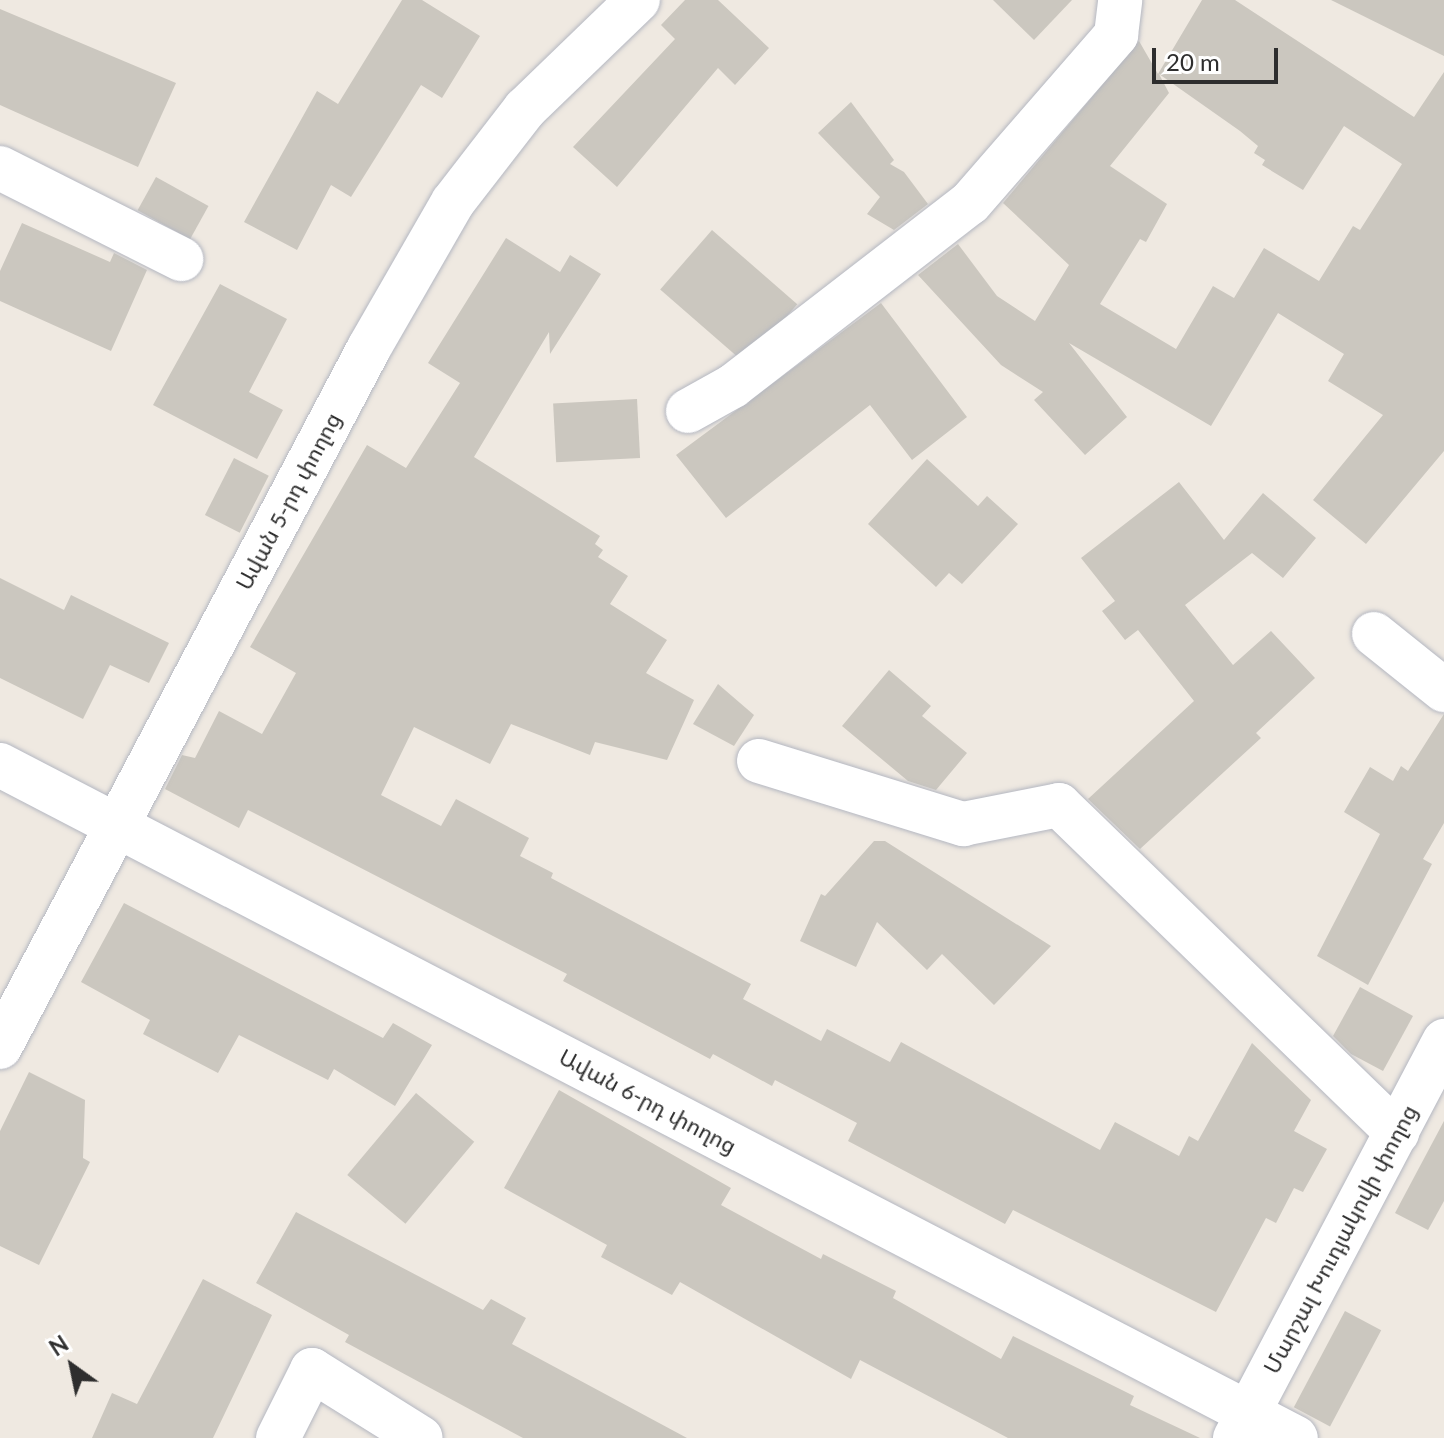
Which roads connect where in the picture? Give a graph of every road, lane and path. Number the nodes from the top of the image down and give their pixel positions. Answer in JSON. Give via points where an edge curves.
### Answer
{"nodes":[{"id":1,"x":638,"y":0,"type":"edge"},
{"id":2,"x":1120,"y":0,"type":"edge"},
{"id":3,"x":0,"y":168,"type":"edge"},
{"id":4,"x":181,"y":259,"type":"dead end"},
{"id":5,"x":688,"y":411,"type":"dead end"},
{"id":6,"x":1374,"y":634,"type":"dead end"},
{"id":7,"x":1444,"y":690,"type":"edge"},
{"id":8,"x":759,"y":761,"type":"dead end"},
{"id":9,"x":0,"y":765,"type":"edge"},
{"id":10,"x":117,"y":824,"type":"junction"},
{"id":11,"x":1444,"y":1041,"type":"edge"},
{"id":12,"x":0,"y":1047,"type":"edge"},
{"id":13,"x":1397,"y":1133,"type":"junction"},
{"id":14,"x":1242,"y":1426,"type":"edge"},
{"id":15,"x":278,"y":1438,"type":"edge"},
{"id":16,"x":421,"y":1438,"type":"edge"},
{"id":17,"x":1296,"y":1438,"type":"edge"}],
"edges":[{"from":1,"to":10,"type":"street","name":"Ավան 5-րդ փողոց","via":[[525,109],[453,202],[369,348]]},
{"from":2,"to":5,"type":"street","via":[[1116,35],[970,203],[733,386]]},
{"from":3,"to":4,"type":"street"},
{"from":6,"to":7,"type":"street"},
{"from":8,"to":13,"type":"street","via":[[963,824],[1059,805]]},
{"from":9,"to":10,"type":"street","name":"Ավան 6-րդ փողոց"},
{"from":10,"to":12,"type":"street","name":"Ավան 5-րդ փողոց"},
{"from":10,"to":14,"type":"street","name":"Ավան 6-րդ փողոց"},
{"from":11,"to":13,"type":"street","name":"Մարշալ Խուդյակովի փողոց"},
{"from":13,"to":14,"type":"street","name":"Մարշալ Խուդյակովի փողոց"},
{"from":14,"to":17,"type":"street","name":"Ավան 6-րդ փողոց"},
{"from":15,"to":16,"type":"street","via":[[312,1370]]}]}
